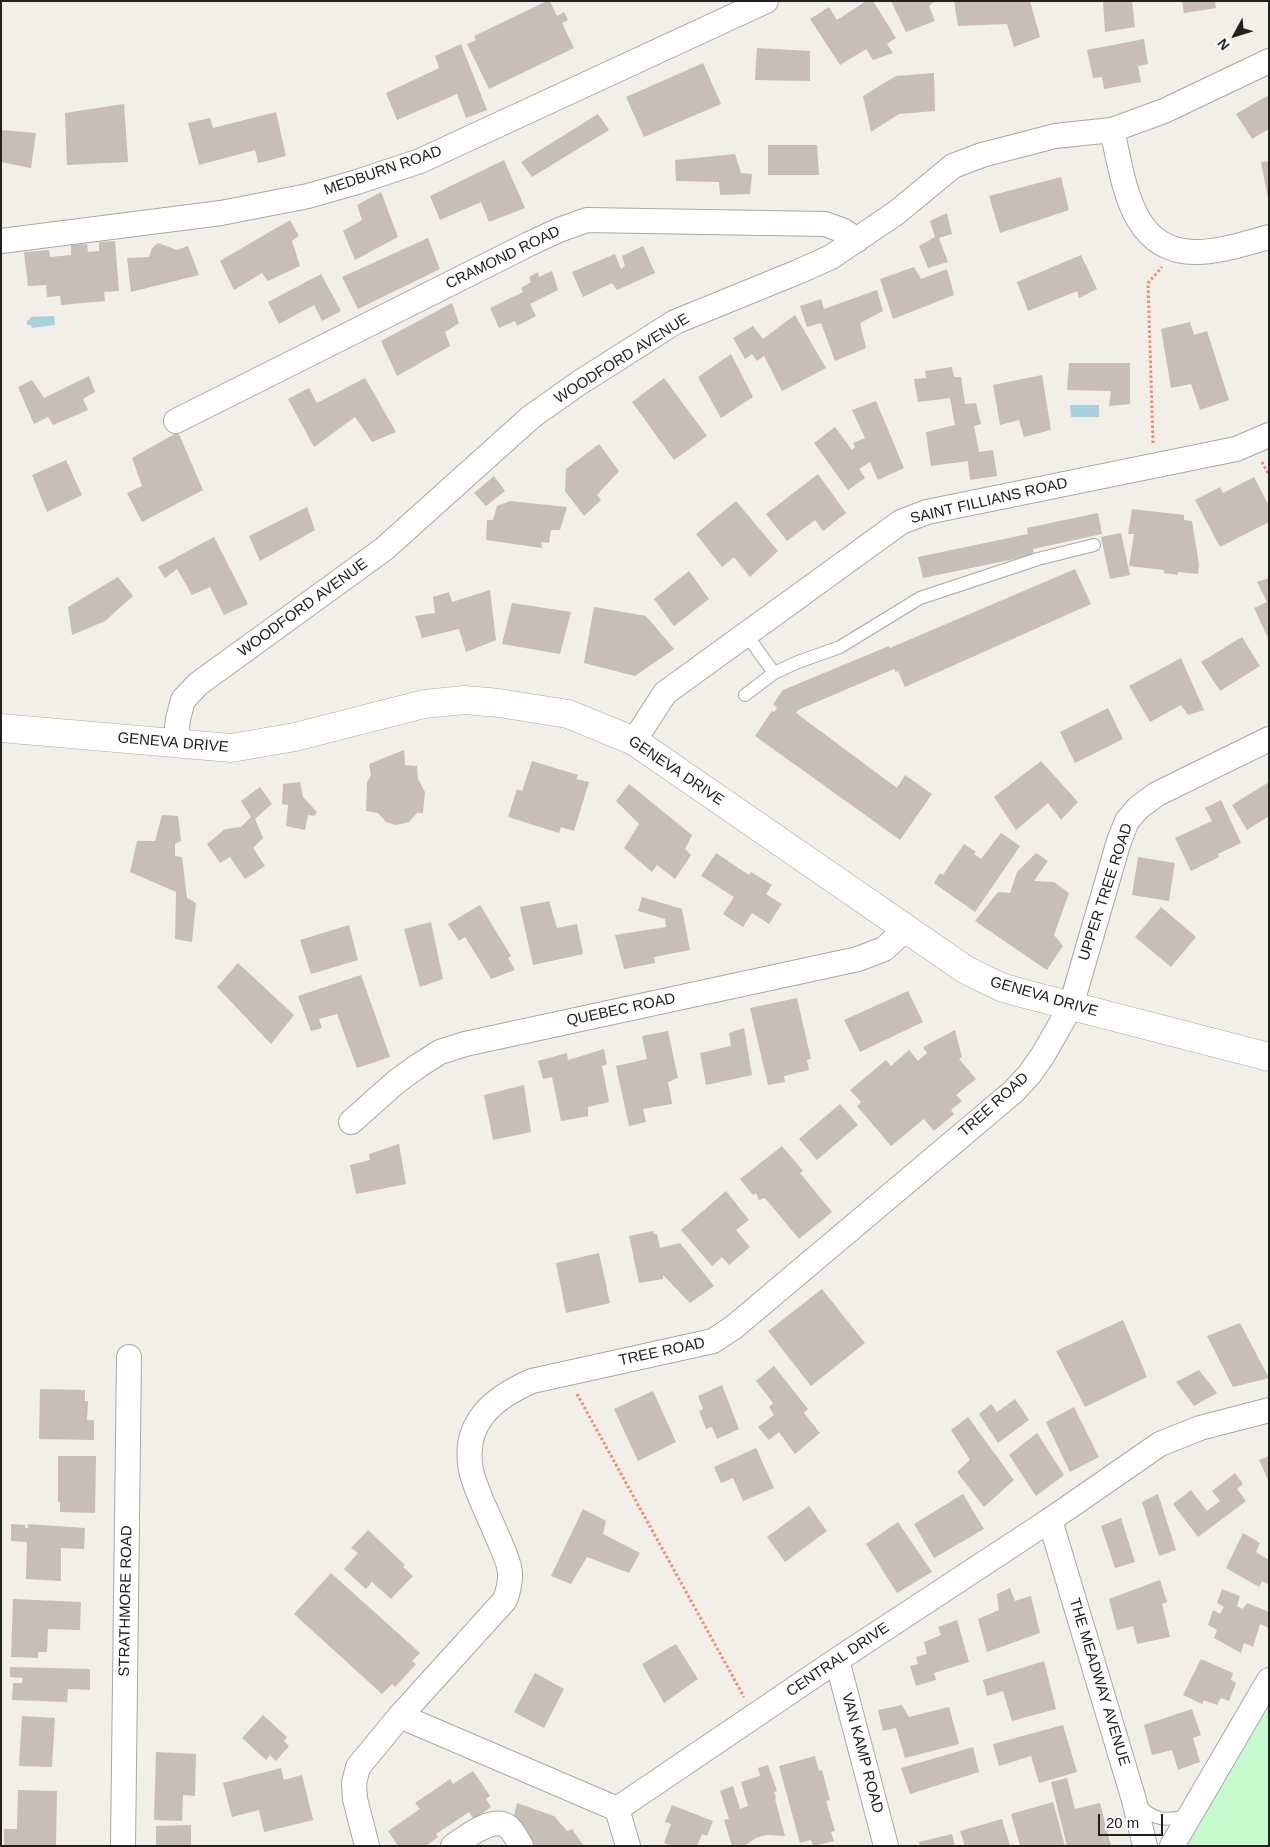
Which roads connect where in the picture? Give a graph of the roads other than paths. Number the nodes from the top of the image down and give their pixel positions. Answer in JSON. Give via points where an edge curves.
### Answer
{"nodes":[{"id":1,"x":766,"y":1,"type":"edge"},
{"id":2,"x":1269,"y":60,"type":"edge"},
{"id":3,"x":1112,"y":130,"type":"junction"},
{"id":4,"x":1269,"y":237,"type":"edge"},
{"id":5,"x":857,"y":240,"type":"junction"},
{"id":6,"x":1,"y":241,"type":"edge"},
{"id":7,"x":176,"y":421,"type":"dead end"},
{"id":8,"x":1269,"y":435,"type":"edge"},
{"id":9,"x":1094,"y":545,"type":"dead end"},
{"id":10,"x":746,"y":634,"type":"junction"},
{"id":11,"x":774,"y":673,"type":"junction"},
{"id":12,"x":745,"y":695,"type":"dead end"},
{"id":13,"x":1,"y":728,"type":"edge"},
{"id":14,"x":1269,"y":739,"type":"edge"},
{"id":15,"x":634,"y":741,"type":"junction"},
{"id":16,"x":175,"y":744,"type":"junction"},
{"id":17,"x":906,"y":929,"type":"junction"},
{"id":18,"x":1071,"y":1006,"type":"junction"},
{"id":19,"x":1269,"y":1057,"type":"edge"},
{"id":20,"x":351,"y":1122,"type":"dead end"},
{"id":21,"x":129,"y":1357,"type":"dead end"},
{"id":22,"x":1269,"y":1410,"type":"edge"},
{"id":23,"x":1050,"y":1520,"type":"junction"},
{"id":24,"x":837,"y":1660,"type":"junction"},
{"id":25,"x":1269,"y":1680,"type":"edge"},
{"id":26,"x":400,"y":1716,"type":"junction"},
{"id":27,"x":1134,"y":1800,"type":"junction"},
{"id":28,"x":617,"y":1809,"type":"junction"},
{"id":29,"x":1191,"y":1815,"type":"junction"},
{"id":30,"x":123,"y":1846,"type":"edge"},
{"id":31,"x":367,"y":1846,"type":"edge"},
{"id":32,"x":453,"y":1846,"type":"edge"},
{"id":33,"x":520,"y":1846,"type":"edge"},
{"id":34,"x":628,"y":1846,"type":"edge"},
{"id":35,"x":886,"y":1846,"type":"edge"},
{"id":36,"x":1146,"y":1846,"type":"edge"},
{"id":37,"x":1172,"y":1846,"type":"edge"}],
"edges":[{"from":1,"to":6,"type":"street","name":"MEDBURN ROAD","via":[[420,161],[357,182],[221,214]]},
{"from":2,"to":3,"type":"street","name":"WOODFORD AVENUE","via":[[1164,111]]},
{"from":3,"to":4,"type":"street","via":[[1134,212],[1145,230],[1158,242],[1176,251],[1198,252]]},
{"from":3,"to":5,"type":"street","name":"WOODFORD AVENUE","via":[[1055,136],[953,166]]},
{"from":5,"to":7,"type":"street","name":"CRAMOND ROAD","via":[[825,224],[587,220],[529,244]]},
{"from":5,"to":16,"type":"street","name":"WOODFORD AVENUE","via":[[831,257],[800,271],[675,322],[532,417],[384,549],[198,684],[183,700]]},
{"from":8,"to":10,"type":"street","name":"SAINT FILLIANS ROAD","via":[[1236,449],[914,516],[901,522]]},
{"from":9,"to":11,"type":"lane","via":[[1038,559],[920,598],[840,647]]},
{"from":10,"to":11,"type":"lane"},
{"from":10,"to":15,"type":"street","name":"SAINT FILLIANS ROAD","via":[[665,693]]},
{"from":11,"to":12,"type":"lane"},
{"from":13,"to":16,"type":"street","name":"GENEVA DRIVE"},
{"from":14,"to":18,"type":"street","name":"UPPER TREE ROAD","via":[[1157,794],[1127,821]]},
{"from":15,"to":16,"type":"street","name":"GENEVA DRIVE","via":[[568,714],[465,700],[424,704],[247,747]]},
{"from":15,"to":17,"type":"street","name":"GENEVA DRIVE"},
{"from":17,"to":18,"type":"street","name":"GENEVA DRIVE","via":[[983,979]]},
{"from":17,"to":20,"type":"street","name":"QUEBEC ROAD","via":[[884,949],[858,959],[440,1052],[396,1082]]},
{"from":18,"to":19,"type":"street","name":"GENEVA DRIVE"},
{"from":18,"to":26,"type":"street","name":"TREE ROAD","via":[[1043,1055],[1013,1092],[734,1327],[713,1341],[532,1380],[493,1402],[481,1415],[473,1434],[471,1469],[505,1554],[511,1584],[505,1600]]},
{"from":21,"to":30,"type":"street","name":"STRATHMORE ROAD"},
{"from":22,"to":23,"type":"street","name":"CENTRAL DRIVE","via":[[1200,1428],[1160,1444]]},
{"from":23,"to":24,"type":"street","name":"CENTRAL DRIVE"},
{"from":23,"to":27,"type":"street","name":"THE MEADWAY AVENUE"},
{"from":24,"to":28,"type":"street","name":"CENTRAL DRIVE"},
{"from":24,"to":35,"type":"street","name":"VAN KAMP ROAD"},
{"from":25,"to":29,"type":"street"},
{"from":26,"to":28,"type":"street"},
{"from":26,"to":31,"type":"street","name":"TREE ROAD","via":[[358,1767],[354,1783],[355,1800]]},
{"from":27,"to":29,"type":"lane","via":[[1145,1812],[1165,1820]]},
{"from":27,"to":36,"type":"street","name":"THE MEADWAY AVENUE"},
{"from":28,"to":34,"type":"street"},
{"from":29,"to":37,"type":"street"},
{"from":32,"to":33,"type":"street","via":[[484,1826],[498,1823],[511,1829]]}]}
